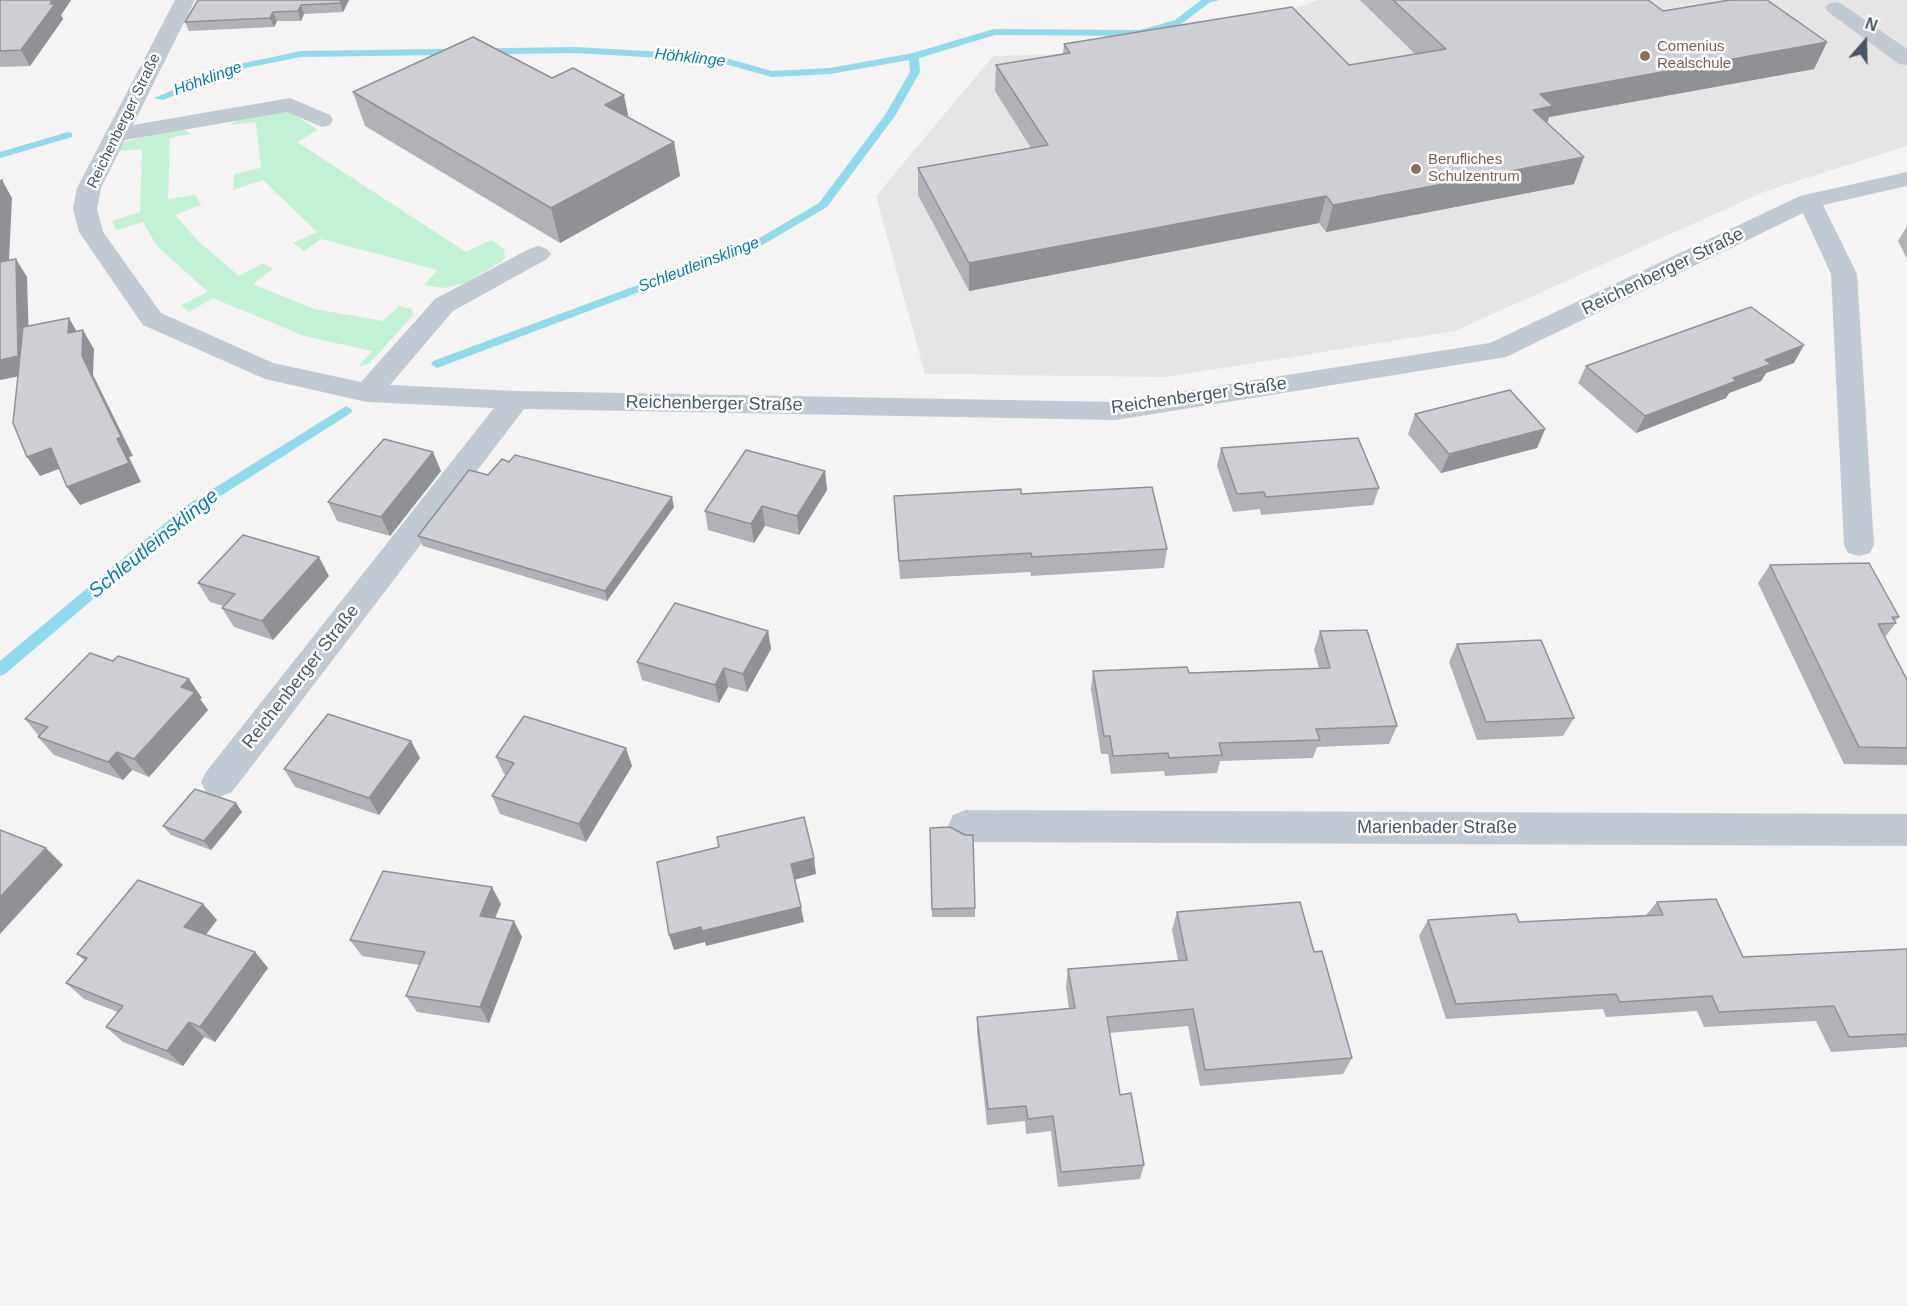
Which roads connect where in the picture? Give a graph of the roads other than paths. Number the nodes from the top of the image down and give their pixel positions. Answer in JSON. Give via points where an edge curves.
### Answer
{"nodes":[{"id":1,"x":185,"y":0,"type":"edge"},
{"id":2,"x":1835,"y":8,"type":"dead end"},
{"id":3,"x":1907,"y":59,"type":"edge"},
{"id":4,"x":322,"y":120,"type":"dead end"},
{"id":5,"x":116,"y":135,"type":"junction"},
{"id":6,"x":1907,"y":179,"type":"edge"},
{"id":7,"x":1809,"y":201,"type":"junction"},
{"id":8,"x":538,"y":254,"type":"dead end"},
{"id":9,"x":367,"y":393,"type":"junction"},
{"id":10,"x":516,"y":400,"type":"junction"},
{"id":11,"x":1859,"y":545,"type":"dead end"},
{"id":12,"x":219,"y":782,"type":"dead end"},
{"id":13,"x":966,"y":826,"type":"dead end"},
{"id":14,"x":1907,"y":830,"type":"edge"}],
"edges":[{"from":1,"to":5,"type":"street","name":"Reichenberger Straße"},
{"from":2,"to":3,"type":"street"},
{"from":4,"to":5,"type":"street","via":[[290,105]]},
{"from":5,"to":9,"type":"street","name":"Reichenberger Straße","via":[[88,188],[85,209],[91,232],[152,319],[265,370]]},
{"from":6,"to":7,"type":"street","name":"Reichenberger Straße"},
{"from":7,"to":10,"type":"street","name":"Reichenberger Straße","via":[[1496,351],[1116,411]]},
{"from":7,"to":11,"type":"street","via":[[1845,274]]},
{"from":8,"to":9,"type":"street","via":[[444,305]]},
{"from":9,"to":10,"type":"street","name":"Reichenberger Straße"},
{"from":10,"to":12,"type":"street","name":"Reichenberger Straße"},
{"from":13,"to":14,"type":"street","name":"Marienbader Straße"}]}
